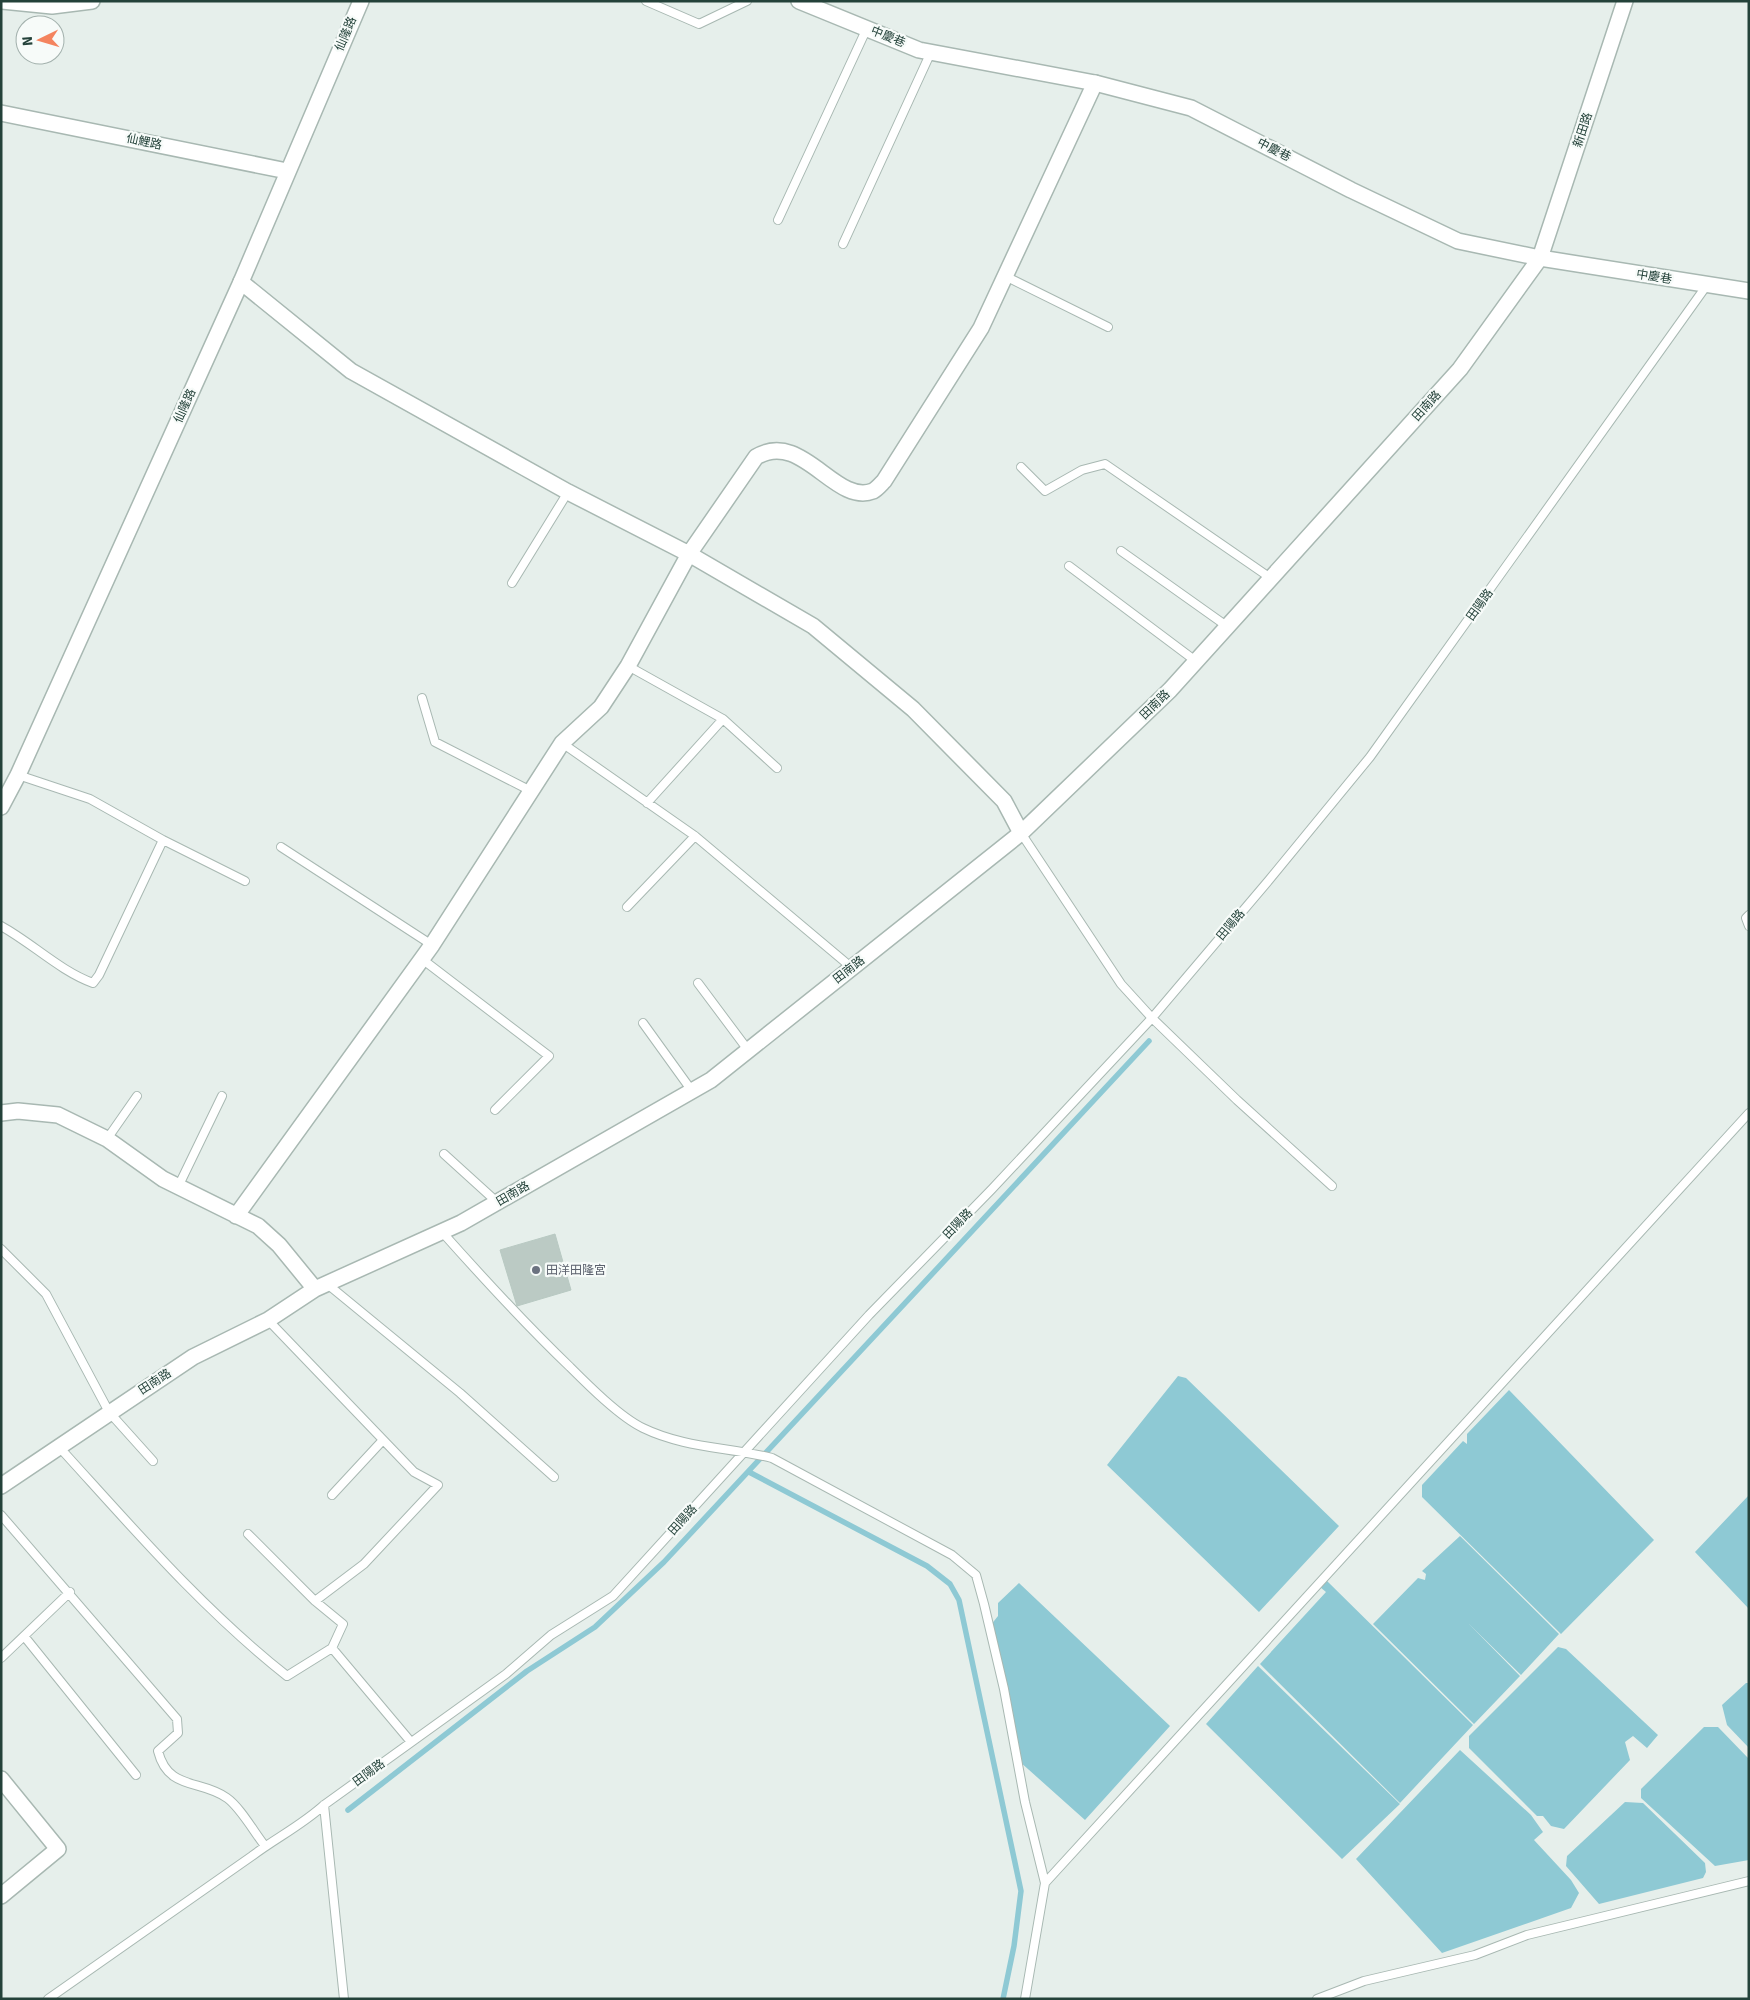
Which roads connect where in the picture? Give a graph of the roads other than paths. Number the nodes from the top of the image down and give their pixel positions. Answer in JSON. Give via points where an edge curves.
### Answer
{"nodes":[{"id":1,"x":2,"y":1,"type":"edge"},
{"id":2,"x":92,"y":1,"type":"edge"},
{"id":3,"x":361,"y":1,"type":"edge"},
{"id":4,"x":646,"y":1,"type":"edge"},
{"id":5,"x":747,"y":1,"type":"edge"},
{"id":6,"x":800,"y":1,"type":"edge"},
{"id":7,"x":1625,"y":1,"type":"edge"},
{"id":8,"x":866,"y":28,"type":"junction"},
{"id":9,"x":931,"y":52,"type":"junction"},
{"id":10,"x":1095,"y":84,"type":"junction"},
{"id":11,"x":1,"y":113,"type":"edge"},
{"id":12,"x":287,"y":172,"type":"junction"},
{"id":13,"x":778,"y":220,"type":"dead end"},
{"id":14,"x":843,"y":244,"type":"dead end"},
{"id":15,"x":1540,"y":258,"type":"junction"},
{"id":16,"x":1005,"y":276,"type":"junction"},
{"id":17,"x":241,"y":282,"type":"junction"},
{"id":18,"x":1707,"y":285,"type":"junction"},
{"id":19,"x":1749,"y":291,"type":"edge"},
{"id":20,"x":1108,"y":327,"type":"dead end"},
{"id":21,"x":1021,"y":467,"type":"dead end"},
{"id":22,"x":568,"y":492,"type":"junction"},
{"id":23,"x":1122,"y":551,"type":"dead end"},
{"id":24,"x":689,"y":554,"type":"junction"},
{"id":25,"x":1069,"y":566,"type":"dead end"},
{"id":26,"x":1272,"y":579,"type":"junction"},
{"id":27,"x":512,"y":583,"type":"dead end"},
{"id":28,"x":1228,"y":627,"type":"junction"},
{"id":29,"x":1197,"y":662,"type":"junction"},
{"id":30,"x":628,"y":666,"type":"junction"},
{"id":31,"x":422,"y":698,"type":"dead end"},
{"id":32,"x":724,"y":719,"type":"junction"},
{"id":33,"x":562,"y":743,"type":"junction"},
{"id":34,"x":777,"y":768,"type":"dead end"},
{"id":35,"x":18,"y":775,"type":"junction"},
{"id":36,"x":531,"y":791,"type":"junction"},
{"id":37,"x":647,"y":803,"type":"junction"},
{"id":38,"x":1,"y":807,"type":"edge"},
{"id":39,"x":1021,"y":833,"type":"junction"},
{"id":40,"x":694,"y":836,"type":"junction"},
{"id":41,"x":163,"y":840,"type":"junction"},
{"id":42,"x":281,"y":847,"type":"dead end"},
{"id":43,"x":245,"y":881,"type":"dead end"},
{"id":44,"x":627,"y":907,"type":"dead end"},
{"id":45,"x":1749,"y":915,"type":"edge"},
{"id":46,"x":1,"y":926,"type":"edge"},
{"id":47,"x":1749,"y":926,"type":"edge"},
{"id":48,"x":432,"y":945,"type":"junction"},
{"id":49,"x":422,"y":959,"type":"junction"},
{"id":50,"x":851,"y":967,"type":"junction"},
{"id":51,"x":698,"y":983,"type":"dead end"},
{"id":52,"x":1152,"y":1018,"type":"junction"},
{"id":53,"x":643,"y":1023,"type":"dead end"},
{"id":54,"x":748,"y":1050,"type":"junction"},
{"id":55,"x":692,"y":1091,"type":"junction"},
{"id":56,"x":137,"y":1096,"type":"dead end"},
{"id":57,"x":222,"y":1096,"type":"dead end"},
{"id":58,"x":494,"y":1110,"type":"dead end"},
{"id":59,"x":1,"y":1113,"type":"edge"},
{"id":60,"x":1749,"y":1113,"type":"edge"},
{"id":61,"x":107,"y":1139,"type":"junction"},
{"id":62,"x":444,"y":1154,"type":"dead end"},
{"id":63,"x":1332,"y":1186,"type":"dead end"},
{"id":64,"x":178,"y":1187,"type":"junction"},
{"id":65,"x":498,"y":1203,"type":"junction"},
{"id":66,"x":236,"y":1216,"type":"junction"},
{"id":67,"x":442,"y":1232,"type":"junction"},
{"id":68,"x":1,"y":1249,"type":"edge"},
{"id":69,"x":320,"y":1286,"type":"junction"},
{"id":70,"x":268,"y":1320,"type":"junction"},
{"id":71,"x":109,"y":1412,"type":"junction"},
{"id":72,"x":383,"y":1440,"type":"junction"},
{"id":73,"x":60,"y":1448,"type":"junction"},
{"id":74,"x":749,"y":1452,"type":"junction"},
{"id":75,"x":153,"y":1461,"type":"dead end"},
{"id":76,"x":554,"y":1477,"type":"dead end"},
{"id":77,"x":1,"y":1486,"type":"edge"},
{"id":78,"x":332,"y":1495,"type":"dead end"},
{"id":79,"x":1,"y":1515,"type":"edge"},
{"id":80,"x":248,"y":1534,"type":"dead end"},
{"id":81,"x":70,"y":1592,"type":"junction"},
{"id":82,"x":315,"y":1601,"type":"junction"},
{"id":83,"x":24,"y":1636,"type":"junction"},
{"id":84,"x":332,"y":1648,"type":"junction"},
{"id":85,"x":1,"y":1658,"type":"edge"},
{"id":86,"x":411,"y":1742,"type":"junction"},
{"id":87,"x":136,"y":1775,"type":"dead end"},
{"id":88,"x":1,"y":1779,"type":"edge"},
{"id":89,"x":324,"y":1805,"type":"junction"},
{"id":90,"x":265,"y":1846,"type":"junction"},
{"id":91,"x":1749,"y":1881,"type":"edge"},
{"id":92,"x":1045,"y":1884,"type":"junction"},
{"id":93,"x":1,"y":1896,"type":"edge"},
{"id":94,"x":1025,"y":1998,"type":"edge"},
{"id":95,"x":48,"y":1999,"type":"edge"},
{"id":96,"x":344,"y":1999,"type":"edge"},
{"id":97,"x":1034,"y":1999,"type":"edge"},
{"id":98,"x":1317,"y":1999,"type":"edge"}],
"edges":[{"from":1,"to":2,"type":"street","via":[[52,6]]},
{"from":3,"to":12,"type":"street","name":"仙隆路"},
{"from":4,"to":5,"type":"lane","via":[[699,24]]},
{"from":6,"to":8,"type":"street","name":"中慶巷"},
{"from":7,"to":15,"type":"street","name":"新田路"},
{"from":8,"to":9,"type":"street","name":"中慶巷"},
{"from":8,"to":13,"type":"lane"},
{"from":9,"to":10,"type":"street","name":"中慶巷"},
{"from":9,"to":14,"type":"lane"},
{"from":10,"to":15,"type":"street","name":"中慶巷","via":[[1191,108],[1458,241]]},
{"from":10,"to":16,"type":"street"},
{"from":11,"to":12,"type":"street","name":"仙鯉路"},
{"from":12,"to":17,"type":"street","name":"仙隆路"},
{"from":15,"to":18,"type":"street","name":"中慶巷"},
{"from":15,"to":26,"type":"street","name":"田南路","via":[[1460,369]]},
{"from":16,"to":20,"type":"lane"},
{"from":16,"to":24,"type":"street","via":[[981,328],[884,481],[874,491],[862,493],[847,488],[793,454],[781,450],[767,451],[756,457]]},
{"from":17,"to":22,"type":"street","via":[[351,371]]},
{"from":17,"to":35,"type":"street","name":"仙隆路"},
{"from":18,"to":19,"type":"street","name":"中慶巷"},
{"from":18,"to":52,"type":"lane","name":"田陽路","via":[[1370,757]]},
{"from":21,"to":26,"type":"lane","via":[[1045,491],[1082,470],[1105,464]]},
{"from":22,"to":24,"type":"street"},
{"from":22,"to":27,"type":"lane"},
{"from":23,"to":28,"type":"lane"},
{"from":24,"to":30,"type":"street"},
{"from":24,"to":39,"type":"street","via":[[813,626],[913,709],[1004,801]]},
{"from":25,"to":29,"type":"lane"},
{"from":26,"to":28,"type":"street","name":"田南路"},
{"from":28,"to":29,"type":"street","name":"田南路"},
{"from":29,"to":39,"type":"street","name":"田南路"},
{"from":30,"to":32,"type":"lane"},
{"from":30,"to":33,"type":"street","via":[[601,707]]},
{"from":31,"to":36,"type":"lane","via":[[435,742]]},
{"from":32,"to":34,"type":"lane"},
{"from":32,"to":37,"type":"lane"},
{"from":33,"to":36,"type":"street"},
{"from":33,"to":37,"type":"lane"},
{"from":35,"to":38,"type":"street","name":"仙隆路"},
{"from":35,"to":41,"type":"lane","via":[[90,799]]},
{"from":36,"to":48,"type":"street"},
{"from":37,"to":40,"type":"lane"},
{"from":39,"to":50,"type":"street","name":"田南路"},
{"from":39,"to":52,"type":"lane","via":[[1121,984]]},
{"from":40,"to":44,"type":"lane"},
{"from":40,"to":50,"type":"lane"},
{"from":41,"to":43,"type":"lane"},
{"from":41,"to":46,"type":"lane","via":[[93,983],[80,978]]},
{"from":42,"to":48,"type":"lane"},
{"from":45,"to":47,"type":"lane","via":[[1746,918]]},
{"from":48,"to":49,"type":"street"},
{"from":49,"to":58,"type":"lane","via":[[549,1056]]},
{"from":49,"to":66,"type":"street"},
{"from":50,"to":54,"type":"street","name":"田南路"},
{"from":51,"to":54,"type":"lane"},
{"from":52,"to":63,"type":"lane"},
{"from":52,"to":74,"type":"lane","name":"田陽路","via":[[869,1315]]},
{"from":53,"to":55,"type":"lane"},
{"from":54,"to":55,"type":"street","name":"田南路"},
{"from":55,"to":65,"type":"street","name":"田南路"},
{"from":56,"to":61,"type":"lane"},
{"from":57,"to":64,"type":"lane"},
{"from":59,"to":61,"type":"street","via":[[18,1111],[58,1115]]},
{"from":60,"to":92,"type":"lane"},
{"from":61,"to":64,"type":"street"},
{"from":62,"to":65,"type":"lane"},
{"from":64,"to":66,"type":"street"},
{"from":65,"to":67,"type":"street","name":"田南路"},
{"from":66,"to":69,"type":"street","via":[[258,1226]]},
{"from":67,"to":69,"type":"street","name":"田南路"},
{"from":67,"to":74,"type":"lane","via":[[512,1310],[596,1393],[642,1428],[709,1449]]},
{"from":68,"to":71,"type":"lane","via":[[46,1294]]},
{"from":69,"to":70,"type":"street","name":"田南路"},
{"from":69,"to":76,"type":"lane","via":[[460,1393]]},
{"from":70,"to":71,"type":"street","name":"田南路","via":[[193,1357]]},
{"from":70,"to":72,"type":"lane"},
{"from":71,"to":73,"type":"street","name":"田南路"},
{"from":71,"to":75,"type":"lane"},
{"from":72,"to":78,"type":"lane"},
{"from":72,"to":82,"type":"lane","via":[[414,1472],[438,1485],[364,1564]]},
{"from":73,"to":77,"type":"street","name":"田南路"},
{"from":73,"to":84,"type":"lane","via":[[185,1586],[251,1648],[287,1676]]},
{"from":74,"to":86,"type":"lane","name":"田陽路","via":[[613,1596],[551,1635],[506,1674]]},
{"from":74,"to":92,"type":"lane","via":[[772,1458],[952,1555],[976,1575]]},
{"from":79,"to":81,"type":"lane"},
{"from":80,"to":82,"type":"lane"},
{"from":81,"to":83,"type":"lane"},
{"from":81,"to":90,"type":"lane","via":[[177,1719],[178,1733],[158,1750],[172,1775],[187,1784],[212,1789],[229,1799]]},
{"from":82,"to":84,"type":"lane","via":[[343,1624]]},
{"from":83,"to":85,"type":"lane"},
{"from":83,"to":87,"type":"lane"},
{"from":84,"to":86,"type":"lane"},
{"from":86,"to":89,"type":"lane","name":"田陽路"},
{"from":88,"to":93,"type":"street","via":[[58,1850]]},
{"from":89,"to":90,"type":"lane","name":"田陽路","via":[[309,1819]]},
{"from":89,"to":96,"type":"lane"},
{"from":90,"to":95,"type":"lane","name":"田陽路"},
{"from":91,"to":98,"type":"lane","via":[[1527,1935],[1475,1955],[1364,1981]]},
{"from":92,"to":94,"type":"lane"},
{"from":94,"to":97,"type":"lane"}]}
